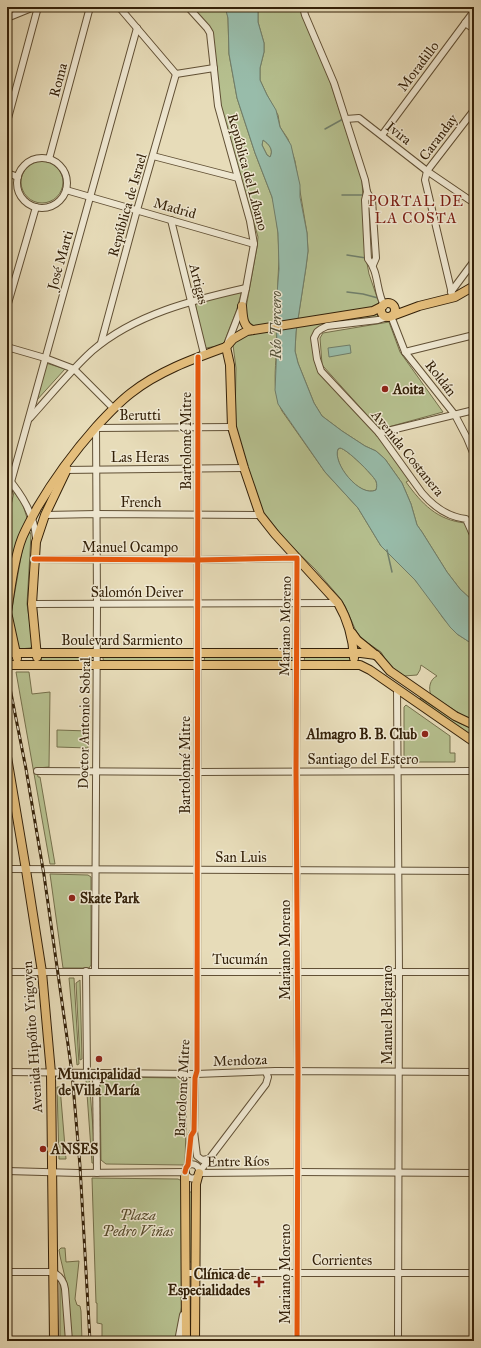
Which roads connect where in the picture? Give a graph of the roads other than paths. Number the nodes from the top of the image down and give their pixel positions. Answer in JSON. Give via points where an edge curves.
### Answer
{"nodes":[{"id":1,"x":34,"y":7,"type":"edge"},
{"id":2,"x":38,"y":7,"type":"edge"},
{"id":3,"x":90,"y":7,"type":"edge"},
{"id":4,"x":119,"y":7,"type":"edge"},
{"id":5,"x":188,"y":7,"type":"edge"},
{"id":6,"x":304,"y":7,"type":"edge"},
{"id":7,"x":474,"y":11,"type":"edge"},
{"id":8,"x":7,"y":18,"type":"edge"},
{"id":9,"x":465,"y":23,"type":"junction"},
{"id":10,"x":137,"y":28,"type":"junction"},
{"id":11,"x":474,"y":30,"type":"edge"},
{"id":12,"x":214,"y":68,"type":"junction"},
{"id":13,"x":176,"y":74,"type":"junction"},
{"id":14,"x":474,"y":110,"type":"edge"},
{"id":15,"x":346,"y":119,"type":"junction"},
{"id":16,"x":7,"y":122,"type":"edge"},
{"id":17,"x":382,"y":135,"type":"junction"},
{"id":18,"x":153,"y":156,"type":"junction"},
{"id":19,"x":49,"y":159,"type":"junction"},
{"id":20,"x":427,"y":171,"type":"junction"},
{"id":21,"x":7,"y":174,"type":"edge"},
{"id":22,"x":18,"y":176,"type":"junction"},
{"id":23,"x":238,"y":178,"type":"junction"},
{"id":24,"x":66,"y":190,"type":"junction"},
{"id":25,"x":90,"y":197,"type":"junction"},
{"id":26,"x":474,"y":203,"type":"edge"},
{"id":27,"x":36,"y":207,"type":"junction"},
{"id":28,"x":137,"y":210,"type":"junction"},
{"id":29,"x":171,"y":220,"type":"junction"},
{"id":30,"x":254,"y":244,"type":"junction"},
{"id":31,"x":474,"y":261,"type":"edge"},
{"id":32,"x":474,"y":286,"type":"edge"},
{"id":33,"x":246,"y":288,"type":"junction"},
{"id":34,"x":452,"y":295,"type":"junction"},
{"id":35,"x":191,"y":301,"type":"junction"},
{"id":36,"x":386,"y":305,"type":"junction"},
{"id":37,"x":242,"y":306,"type":"junction"},
{"id":38,"x":418,"y":306,"type":"junction"},
{"id":39,"x":7,"y":307,"type":"edge"},
{"id":40,"x":373,"y":311,"type":"junction"},
{"id":41,"x":389,"y":316,"type":"junction"},
{"id":42,"x":254,"y":330,"type":"junction"},
{"id":43,"x":474,"y":335,"type":"edge"},
{"id":44,"x":101,"y":343,"type":"junction"},
{"id":45,"x":226,"y":347,"type":"junction"},
{"id":46,"x":7,"y":348,"type":"edge"},
{"id":47,"x":406,"y":352,"type":"junction"},
{"id":48,"x":201,"y":355,"type":"junction"},
{"id":49,"x":45,"y":358,"type":"junction"},
{"id":50,"x":74,"y":369,"type":"junction"},
{"id":51,"x":113,"y":408,"type":"junction"},
{"id":52,"x":474,"y":410,"type":"edge"},
{"id":53,"x":454,"y":415,"type":"junction"},
{"id":54,"x":28,"y":420,"type":"junction"},
{"id":55,"x":198,"y":427,"type":"junction"},
{"id":56,"x":232,"y":427,"type":"junction"},
{"id":57,"x":96,"y":428,"type":"junction"},
{"id":58,"x":379,"y":433,"type":"junction"},
{"id":59,"x":474,"y":454,"type":"edge"},
{"id":60,"x":244,"y":468,"type":"junction"},
{"id":61,"x":96,"y":469,"type":"junction"},
{"id":62,"x":198,"y":469,"type":"junction"},
{"id":63,"x":63,"y":470,"type":"junction"},
{"id":64,"x":9,"y":480,"type":"edge"},
{"id":65,"x":7,"y":500,"type":"edge"},
{"id":66,"x":97,"y":514,"type":"junction"},
{"id":67,"x":198,"y":514,"type":"junction"},
{"id":68,"x":45,"y":515,"type":"junction"},
{"id":69,"x":260,"y":515,"type":"junction"},
{"id":70,"x":32,"y":517,"type":"junction"},
{"id":71,"x":474,"y":517,"type":"edge"},
{"id":72,"x":466,"y":519,"type":"junction"},
{"id":73,"x":474,"y":537,"type":"edge"},
{"id":74,"x":36,"y":542,"type":"junction"},
{"id":75,"x":297,"y":558,"type":"junction"},
{"id":76,"x":34,"y":559,"type":"junction"},
{"id":77,"x":97,"y":559,"type":"junction"},
{"id":78,"x":198,"y":560,"type":"junction"},
{"id":79,"x":338,"y":603,"type":"junction"},
{"id":80,"x":32,"y":604,"type":"junction"},
{"id":81,"x":97,"y":604,"type":"junction"},
{"id":82,"x":197,"y":604,"type":"junction"},
{"id":83,"x":298,"y":604,"type":"junction"},
{"id":84,"x":7,"y":612,"type":"edge"},
{"id":85,"x":350,"y":631,"type":"junction"},
{"id":86,"x":197,"y":652,"type":"junction"},
{"id":87,"x":11,"y":653,"type":"edge"},
{"id":88,"x":37,"y":653,"type":"junction"},
{"id":89,"x":97,"y":653,"type":"junction"},
{"id":90,"x":297,"y":653,"type":"junction"},
{"id":91,"x":354,"y":653,"type":"junction"},
{"id":92,"x":377,"y":657,"type":"junction"},
{"id":93,"x":19,"y":664,"type":"junction"},
{"id":94,"x":37,"y":664,"type":"junction"},
{"id":95,"x":97,"y":664,"type":"junction"},
{"id":96,"x":197,"y":664,"type":"junction"},
{"id":97,"x":7,"y":665,"type":"edge"},
{"id":98,"x":296,"y":665,"type":"junction"},
{"id":99,"x":354,"y":665,"type":"junction"},
{"id":100,"x":366,"y":667,"type":"junction"},
{"id":101,"x":397,"y":689,"type":"junction"},
{"id":102,"x":421,"y":693,"type":"junction"},
{"id":103,"x":415,"y":702,"type":"junction"},
{"id":104,"x":474,"y":725,"type":"edge"},
{"id":105,"x":474,"y":742,"type":"edge"},
{"id":106,"x":7,"y":757,"type":"edge"},
{"id":107,"x":8,"y":768,"type":"edge"},
{"id":108,"x":397,"y":770,"type":"junction"},
{"id":109,"x":474,"y":770,"type":"edge"},
{"id":110,"x":37,"y":771,"type":"dead end"},
{"id":111,"x":96,"y":771,"type":"junction"},
{"id":112,"x":296,"y":771,"type":"junction"},
{"id":113,"x":197,"y":772,"type":"junction"},
{"id":114,"x":7,"y":869,"type":"edge"},
{"id":115,"x":26,"y":870,"type":"junction"},
{"id":116,"x":95,"y":870,"type":"junction"},
{"id":117,"x":197,"y":870,"type":"junction"},
{"id":118,"x":297,"y":870,"type":"junction"},
{"id":119,"x":398,"y":870,"type":"junction"},
{"id":120,"x":474,"y":871,"type":"edge"},
{"id":121,"x":95,"y":971,"type":"junction"},
{"id":122,"x":297,"y":971,"type":"junction"},
{"id":123,"x":399,"y":971,"type":"junction"},
{"id":124,"x":7,"y":972,"type":"edge"},
{"id":125,"x":42,"y":972,"type":"junction"},
{"id":126,"x":86,"y":972,"type":"junction"},
{"id":127,"x":197,"y":972,"type":"junction"},
{"id":128,"x":474,"y":972,"type":"edge"},
{"id":129,"x":298,"y":1071,"type":"junction"},
{"id":130,"x":7,"y":1072,"type":"edge"},
{"id":131,"x":51,"y":1072,"type":"junction"},
{"id":132,"x":266,"y":1072,"type":"junction"},
{"id":133,"x":399,"y":1072,"type":"junction"},
{"id":134,"x":474,"y":1072,"type":"edge"},
{"id":135,"x":88,"y":1073,"type":"junction"},
{"id":136,"x":96,"y":1073,"type":"junction"},
{"id":137,"x":196,"y":1074,"type":"junction"},
{"id":138,"x":194,"y":1131,"type":"junction"},
{"id":139,"x":208,"y":1159,"type":"junction"},
{"id":140,"x":187,"y":1169,"type":"junction"},
{"id":141,"x":7,"y":1171,"type":"edge"},
{"id":142,"x":52,"y":1172,"type":"junction"},
{"id":143,"x":199,"y":1172,"type":"junction"},
{"id":144,"x":297,"y":1172,"type":"junction"},
{"id":145,"x":398,"y":1172,"type":"junction"},
{"id":146,"x":97,"y":1173,"type":"junction"},
{"id":147,"x":474,"y":1173,"type":"edge"},
{"id":148,"x":7,"y":1272,"type":"edge"},
{"id":149,"x":53,"y":1272,"type":"junction"},
{"id":150,"x":297,"y":1272,"type":"junction"},
{"id":151,"x":398,"y":1272,"type":"junction"},
{"id":152,"x":186,"y":1273,"type":"junction"},
{"id":153,"x":195,"y":1273,"type":"junction"},
{"id":154,"x":474,"y":1273,"type":"edge"},
{"id":155,"x":186,"y":1302,"type":"junction"},
{"id":156,"x":54,"y":1341,"type":"edge"},
{"id":157,"x":69,"y":1341,"type":"edge"},
{"id":158,"x":178,"y":1341,"type":"edge"},
{"id":159,"x":186,"y":1341,"type":"edge"},
{"id":160,"x":195,"y":1341,"type":"edge"},
{"id":161,"x":297,"y":1341,"type":"edge"},
{"id":162,"x":398,"y":1341,"type":"edge"}],
"edges":[{"from":1,"to":8,"type":"street"},
{"from":2,"to":16,"type":"street"},
{"from":3,"to":19,"type":"street","name":"Roma"},
{"from":4,"to":10,"type":"street"},
{"from":5,"to":12,"type":"street","name":"República del Líbano","via":[[208,30]]},
{"from":6,"to":15,"type":"street","via":[[305,15],[331,73]]},
{"from":7,"to":9,"type":"street","name":"Moradillo"},
{"from":9,"to":11,"type":"street"},
{"from":9,"to":17,"type":"street","name":"Moradillo"},
{"from":10,"to":13,"type":"street"},
{"from":10,"to":25,"type":"street","name":"José Marti"},
{"from":12,"to":13,"type":"street"},
{"from":12,"to":23,"type":"street","name":"República del Líbano","via":[[218,106]]},
{"from":13,"to":18,"type":"street","name":"República de Israel"},
{"from":14,"to":20,"type":"street","name":"Caranday"},
{"from":15,"to":17,"type":"street","name":"Ivira","via":[[359,118]]},
{"from":15,"to":36,"type":"street","via":[[367,192],[365,200],[368,259],[373,265],[381,299]]},
{"from":17,"to":20,"type":"street","name":"Ivira"},
{"from":18,"to":23,"type":"street"},
{"from":18,"to":28,"type":"street","name":"República de Israel"},
{"from":19,"to":22,"type":"street","via":[[41,158],[29,162]]},
{"from":19,"to":24,"type":"street","via":[[58,164],[65,173]]},
{"from":20,"to":26,"type":"street","name":"Ivira"},
{"from":20,"to":34,"type":"street","name":"Caranday","via":[[425,180]]},
{"from":21,"to":22,"type":"street"},
{"from":22,"to":27,"type":"street","via":[[20,195]]},
{"from":23,"to":30,"type":"street","name":"República del Líbano"},
{"from":24,"to":25,"type":"street","name":"Madrid"},
{"from":24,"to":27,"type":"street","via":[[56,203]]},
{"from":25,"to":28,"type":"street","name":"Madrid"},
{"from":25,"to":49,"type":"street","name":"José Marti"},
{"from":27,"to":39,"type":"street"},
{"from":28,"to":29,"type":"street","name":"Madrid"},
{"from":28,"to":44,"type":"street","name":"República de Israel"},
{"from":29,"to":30,"type":"street","name":"Madrid"},
{"from":29,"to":35,"type":"street","name":"Artigas"},
{"from":30,"to":33,"type":"street","name":"República del Líbano"},
{"from":31,"to":34,"type":"street"},
{"from":32,"to":34,"type":"main road"},
{"from":33,"to":35,"type":"street"},
{"from":33,"to":37,"type":"street","name":"República del Líbano"},
{"from":34,"to":38,"type":"main road"},
{"from":35,"to":44,"type":"street","via":[[140,321]]},
{"from":35,"to":48,"type":"street","name":"Artigas"},
{"from":36,"to":38,"type":"main road"},
{"from":36,"to":40,"type":"main road"},
{"from":36,"to":41,"type":"main road","via":[[381,310]]},
{"from":36,"to":41,"type":"main road","via":[[394,310]]},
{"from":37,"to":42,"type":"main road","via":[[244,324]]},
{"from":37,"to":45,"type":"street","name":"República del Líbano"},
{"from":38,"to":41,"type":"main road"},
{"from":40,"to":41,"type":"main road"},
{"from":40,"to":42,"type":"main road"},
{"from":41,"to":47,"type":"street","name":"Roldán"},
{"from":41,"to":58,"type":"street","name":"Avenida Costanera","via":[[378,320],[327,326],[319,330],[314,338],[316,359],[321,371]]},
{"from":42,"to":45,"type":"main road","via":[[236,336]]},
{"from":43,"to":47,"type":"street"},
{"from":44,"to":50,"type":"street"},
{"from":45,"to":48,"type":"main road"},
{"from":45,"to":56,"type":"main road","via":[[230,365]]},
{"from":46,"to":49,"type":"street"},
{"from":47,"to":53,"type":"street","name":"Roldán"},
{"from":48,"to":51,"type":"main road","via":[[150,380]]},
{"from":48,"to":55,"type":"street","name":"Bartolomé Mitre"},
{"from":49,"to":50,"type":"street"},
{"from":49,"to":54,"type":"street","name":"José Marti"},
{"from":50,"to":51,"type":"street"},
{"from":50,"to":54,"type":"street"},
{"from":51,"to":57,"type":"main road"},
{"from":52,"to":53,"type":"street"},
{"from":53,"to":58,"type":"street"},
{"from":53,"to":59,"type":"street","name":"Roldán"},
{"from":54,"to":64,"type":"street","name":"José Marti"},
{"from":55,"to":56,"type":"street","name":"Berutti"},
{"from":55,"to":57,"type":"street","name":"Berutti"},
{"from":55,"to":62,"type":"street","name":"Bartolomé Mitre"},
{"from":56,"to":60,"type":"main road"},
{"from":57,"to":61,"type":"street","name":"Doctor Antonio Sobral"},
{"from":57,"to":63,"type":"main road"},
{"from":58,"to":72,"type":"street","name":"Avenida Costanera","via":[[429,501],[444,512]]},
{"from":60,"to":62,"type":"street","name":"Las Heras"},
{"from":60,"to":69,"type":"main road"},
{"from":61,"to":62,"type":"street","name":"Las Heras"},
{"from":61,"to":63,"type":"street","name":"Las Heras"},
{"from":61,"to":66,"type":"street","name":"Doctor Antonio Sobral"},
{"from":62,"to":67,"type":"street","name":"Bartolomé Mitre"},
{"from":63,"to":68,"type":"main road"},
{"from":63,"to":70,"type":"main road"},
{"from":64,"to":65,"type":"street","name":"José Marti"},
{"from":64,"to":70,"type":"street"},
{"from":66,"to":67,"type":"street","name":"French"},
{"from":66,"to":68,"type":"street","name":"French"},
{"from":66,"to":77,"type":"street","name":"Doctor Antonio Sobral"},
{"from":67,"to":69,"type":"street","name":"French"},
{"from":67,"to":78,"type":"street","name":"Bartolomé Mitre"},
{"from":68,"to":74,"type":"main road"},
{"from":69,"to":75,"type":"main road"},
{"from":70,"to":74,"type":"street"},
{"from":70,"to":84,"type":"main road","via":[[20,545]]},
{"from":71,"to":72,"type":"street"},
{"from":72,"to":73,"type":"street"},
{"from":74,"to":76,"type":"main road"},
{"from":75,"to":78,"type":"street","name":"Manuel Ocampo"},
{"from":75,"to":79,"type":"main road"},
{"from":75,"to":83,"type":"street","name":"Mariano Moreno"},
{"from":76,"to":77,"type":"street","name":"Manuel Ocampo"},
{"from":76,"to":80,"type":"main road"},
{"from":77,"to":78,"type":"street","name":"Manuel Ocampo"},
{"from":77,"to":81,"type":"street","name":"Doctor Antonio Sobral"},
{"from":78,"to":82,"type":"street","name":"Bartolomé Mitre"},
{"from":79,"to":83,"type":"street","name":"Salomón Deiver"},
{"from":79,"to":85,"type":"main road"},
{"from":80,"to":81,"type":"street","name":"Salomón Deiver"},
{"from":80,"to":88,"type":"main road"},
{"from":81,"to":82,"type":"street","name":"Salomón Deiver"},
{"from":81,"to":89,"type":"street","name":"Doctor Antonio Sobral"},
{"from":82,"to":83,"type":"street","name":"Salomón Deiver"},
{"from":82,"to":86,"type":"street","name":"Bartolomé Mitre"},
{"from":83,"to":90,"type":"street","name":"Mariano Moreno"},
{"from":84,"to":87,"type":"main road"},
{"from":85,"to":91,"type":"main road"},
{"from":85,"to":92,"type":"main road"},
{"from":86,"to":89,"type":"main road","name":"Boulevard Sarmiento"},
{"from":86,"to":90,"type":"main road","name":"Boulevard Sarmiento"},
{"from":86,"to":96,"type":"street","name":"Bartolomé Mitre"},
{"from":87,"to":88,"type":"main road","name":"Boulevard Sarmiento"},
{"from":87,"to":93,"type":"main road"},
{"from":88,"to":89,"type":"main road","name":"Boulevard Sarmiento"},
{"from":88,"to":94,"type":"main road"},
{"from":89,"to":95,"type":"street","name":"Doctor Antonio Sobral"},
{"from":90,"to":91,"type":"main road","name":"Boulevard Sarmiento"},
{"from":90,"to":98,"type":"street","name":"Mariano Moreno"},
{"from":91,"to":92,"type":"main road","name":"Boulevard Sarmiento","via":[[366,653]]},
{"from":91,"to":99,"type":"main road"},
{"from":92,"to":100,"type":"main road","via":[[375,664]]},
{"from":92,"to":102,"type":"main road","via":[[390,671]]},
{"from":93,"to":94,"type":"main road","name":"Boulevard Sarmiento"},
{"from":93,"to":97,"type":"main road","name":"Boulevard Sarmiento"},
{"from":94,"to":95,"type":"main road","name":"Boulevard Sarmiento"},
{"from":95,"to":96,"type":"main road","name":"Boulevard Sarmiento"},
{"from":95,"to":111,"type":"street","name":"Doctor Antonio Sobral"},
{"from":96,"to":98,"type":"main road","name":"Boulevard Sarmiento"},
{"from":96,"to":113,"type":"street","name":"Bartolomé Mitre"},
{"from":98,"to":99,"type":"main road","name":"Boulevard Sarmiento"},
{"from":98,"to":112,"type":"street","name":"Mariano Moreno"},
{"from":99,"to":100,"type":"main road","name":"Boulevard Sarmiento"},
{"from":100,"to":101,"type":"main road"},
{"from":101,"to":103,"type":"main road"},
{"from":101,"to":108,"type":"street","name":"Manuel Belgrano"},
{"from":102,"to":103,"type":"main road"},
{"from":102,"to":104,"type":"main road","via":[[455,716]]},
{"from":103,"to":105,"type":"main road"},
{"from":106,"to":107,"type":"main road","name":"Avenida Hipólito Yrigoyen"},
{"from":107,"to":115,"type":"main road","name":"Avenida Hipólito Yrigoyen"},
{"from":108,"to":109,"type":"street","name":"Santiago del Estero"},
{"from":108,"to":112,"type":"street","name":"Santiago del Estero"},
{"from":108,"to":119,"type":"street","name":"Manuel Belgrano"},
{"from":110,"to":111,"type":"street","name":"Santiago del Estero"},
{"from":111,"to":113,"type":"street","name":"Santiago del Estero"},
{"from":111,"to":116,"type":"street","name":"Doctor Antonio Sobral"},
{"from":112,"to":113,"type":"street","name":"Santiago del Estero"},
{"from":112,"to":118,"type":"street","name":"Mariano Moreno"},
{"from":113,"to":117,"type":"street","name":"Bartolomé Mitre"},
{"from":114,"to":115,"type":"street","name":"San Luis"},
{"from":115,"to":116,"type":"street","name":"San Luis"},
{"from":115,"to":125,"type":"main road","name":"Avenida Hipólito Yrigoyen"},
{"from":116,"to":117,"type":"street","name":"San Luis"},
{"from":116,"to":121,"type":"street","name":"Doctor Antonio Sobral"},
{"from":117,"to":118,"type":"street","name":"San Luis"},
{"from":117,"to":127,"type":"street","name":"Bartolomé Mitre"},
{"from":118,"to":119,"type":"street","name":"San Luis"},
{"from":118,"to":122,"type":"street","name":"Mariano Moreno"},
{"from":119,"to":120,"type":"street","name":"San Luis"},
{"from":119,"to":123,"type":"street","name":"Manuel Belgrano"},
{"from":121,"to":126,"type":"street","name":"Tucumán"},
{"from":121,"to":127,"type":"street","name":"Tucumán"},
{"from":122,"to":123,"type":"street","name":"Tucumán"},
{"from":122,"to":127,"type":"street","name":"Tucumán"},
{"from":122,"to":129,"type":"street","name":"Mariano Moreno"},
{"from":123,"to":128,"type":"street","name":"Tucumán"},
{"from":123,"to":133,"type":"street","name":"Manuel Belgrano"},
{"from":124,"to":125,"type":"street","name":"Tucumán"},
{"from":125,"to":126,"type":"street","name":"Tucumán"},
{"from":125,"to":131,"type":"main road","name":"Avenida Hipólito Yrigoyen"},
{"from":126,"to":135,"type":"street"},
{"from":127,"to":137,"type":"street","name":"Bartolomé Mitre"},
{"from":129,"to":132,"type":"street","name":"Mendoza"},
{"from":129,"to":133,"type":"street","name":"Mendoza"},
{"from":129,"to":144,"type":"street","name":"Mariano Moreno"},
{"from":130,"to":131,"type":"street","name":"Mendoza"},
{"from":131,"to":135,"type":"street","name":"Mendoza"},
{"from":131,"to":142,"type":"main road","name":"Avenida Hipólito Yrigoyen"},
{"from":132,"to":137,"type":"street","name":"Mendoza"},
{"from":132,"to":139,"type":"street","via":[[266,1084]]},
{"from":133,"to":134,"type":"street","name":"Mendoza"},
{"from":133,"to":145,"type":"street","name":"Manuel Belgrano"},
{"from":135,"to":136,"type":"street","name":"Mendoza"},
{"from":136,"to":137,"type":"street","name":"Mendoza"},
{"from":136,"to":146,"type":"street"},
{"from":137,"to":138,"type":"street","name":"Bartolomé Mitre"},
{"from":138,"to":139,"type":"street","name":"Bartolomé Mitre","via":[[197,1156],[202,1160]]},
{"from":138,"to":140,"type":"street","name":"Bartolomé Mitre"},
{"from":139,"to":143,"type":"street"},
{"from":140,"to":143,"type":"street","via":[[192,1164],[197,1165]]},
{"from":140,"to":143,"type":"street","name":"Entre Ríos","via":[[187,1176],[192,1179],[197,1177]]},
{"from":140,"to":146,"type":"street","name":"Entre Ríos"},
{"from":140,"to":152,"type":"main road","name":"Bartolomé Mitre"},
{"from":141,"to":142,"type":"street","name":"Entre Ríos"},
{"from":142,"to":146,"type":"street","name":"Entre Ríos"},
{"from":142,"to":149,"type":"main road","name":"Avenida Hipólito Yrigoyen"},
{"from":143,"to":144,"type":"street","name":"Entre Ríos"},
{"from":143,"to":153,"type":"main road","via":[[196,1184]]},
{"from":144,"to":145,"type":"street","name":"Entre Ríos"},
{"from":144,"to":150,"type":"street","name":"Mariano Moreno"},
{"from":145,"to":147,"type":"street","name":"Entre Ríos"},
{"from":145,"to":151,"type":"street","name":"Manuel Belgrano"},
{"from":148,"to":149,"type":"street"},
{"from":149,"to":156,"type":"main road","name":"Avenida Hipólito Yrigoyen"},
{"from":149,"to":157,"type":"street","via":[[58,1274],[65,1286]]},
{"from":150,"to":151,"type":"street","name":"Corrientes"},
{"from":150,"to":153,"type":"street","name":"Corrientes"},
{"from":150,"to":161,"type":"street","name":"Mariano Moreno"},
{"from":151,"to":154,"type":"street","name":"Corrientes"},
{"from":151,"to":162,"type":"street","name":"Manuel Belgrano"},
{"from":152,"to":153,"type":"street","name":"Corrientes"},
{"from":152,"to":155,"type":"main road","name":"Bartolomé Mitre"},
{"from":153,"to":160,"type":"main road"},
{"from":155,"to":158,"type":"street"},
{"from":155,"to":159,"type":"main road","name":"Bartolomé Mitre"}]}
